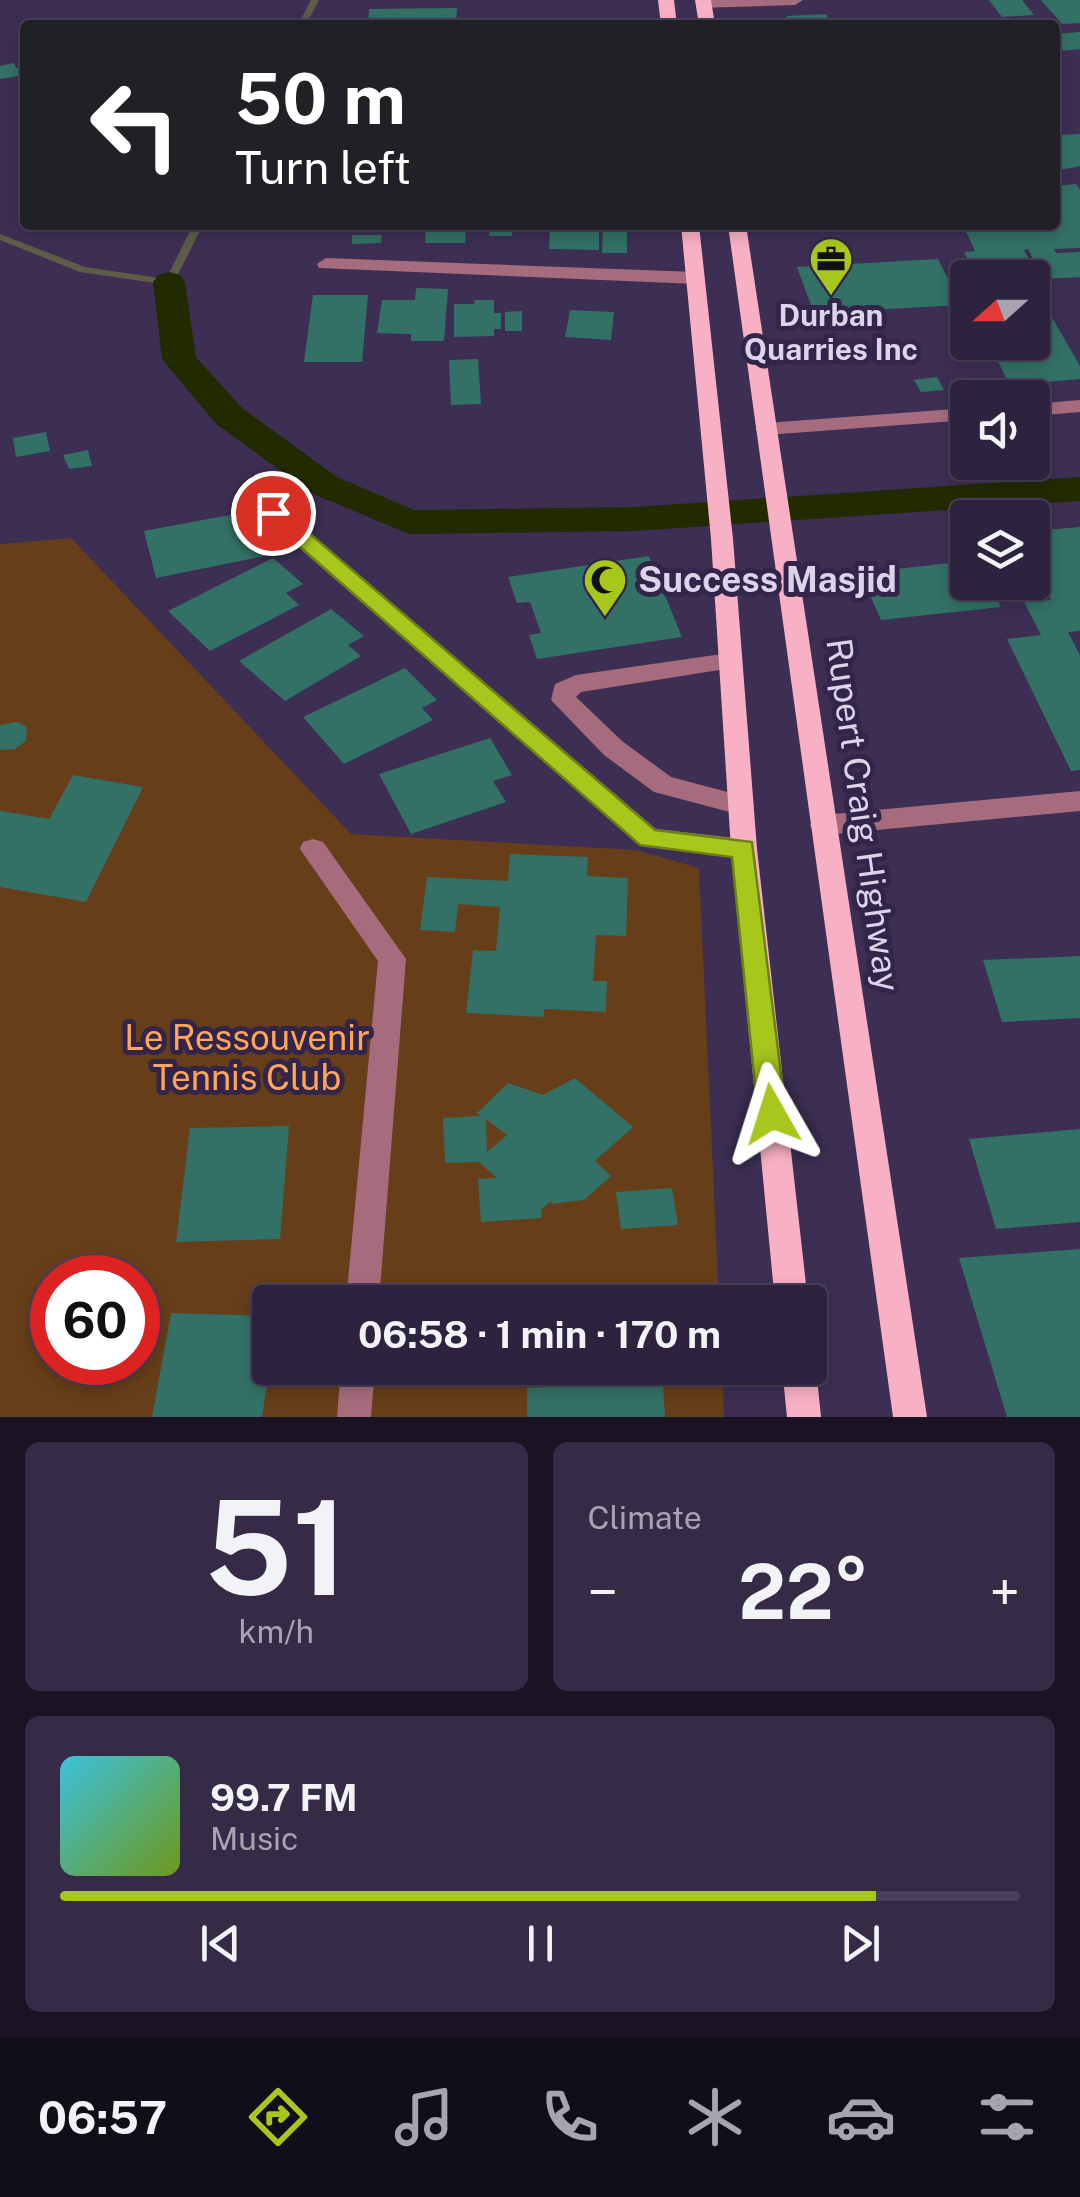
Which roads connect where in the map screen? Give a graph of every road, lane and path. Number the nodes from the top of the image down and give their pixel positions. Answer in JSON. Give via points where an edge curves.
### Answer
{"nodes":[{"id":1,"x":795,"y":0,"type":"edge"},
{"id":2,"x":703,"y":3,"type":"edge"},
{"id":3,"x":691,"y":230,"type":"edge"},
{"id":4,"x":738,"y":230,"type":"edge"},
{"id":5,"x":326,"y":264,"type":"dead end"},
{"id":6,"x":696,"y":278,"type":"junction"},
{"id":7,"x":1080,"y":406,"type":"edge"},
{"id":8,"x":1050,"y":408,"type":"edge"},
{"id":9,"x":950,"y":415,"type":"edge"},
{"id":10,"x":766,"y":429,"type":"junction"},
{"id":11,"x":273,"y":513,"type":"dead end"},
{"id":12,"x":729,"y":661,"type":"junction"},
{"id":13,"x":1080,"y":801,"type":"edge"},
{"id":14,"x":741,"y":805,"type":"junction"},
{"id":15,"x":823,"y":825,"type":"junction"},
{"id":16,"x":744,"y":849,"type":"junction"},
{"id":17,"x":313,"y":850,"type":"dead end"},
{"id":18,"x":364,"y":1285,"type":"edge"},
{"id":19,"x":790,"y":1285,"type":"edge"},
{"id":20,"x":357,"y":1385,"type":"edge"},
{"id":21,"x":800,"y":1385,"type":"edge"},
{"id":22,"x":354,"y":1417,"type":"edge"},
{"id":23,"x":804,"y":1417,"type":"edge"},
{"id":24,"x":910,"y":1417,"type":"edge"}],
"edges":[{"from":1,"to":2,"type":"street"},
{"from":3,"to":6,"type":"main road"},
{"from":4,"to":10,"type":"main road","name":"Rupert Craig Highway"},
{"from":5,"to":6,"type":"street"},
{"from":6,"to":12,"type":"main road"},
{"from":7,"to":8,"type":"street"},
{"from":9,"to":10,"type":"street"},
{"from":10,"to":15,"type":"main road","name":"Rupert Craig Highway"},
{"from":11,"to":16,"type":"street","via":[[649,838]]},
{"from":12,"to":14,"type":"main road"},
{"from":12,"to":14,"type":"street","via":[[576,684],[564,690],[563,700],[663,785]]},
{"from":13,"to":15,"type":"street"},
{"from":14,"to":16,"type":"main road"},
{"from":15,"to":24,"type":"main road","name":"Rupert Craig Highway"},
{"from":16,"to":19,"type":"main road"},
{"from":17,"to":18,"type":"street","via":[[392,958]]},
{"from":20,"to":22,"type":"street"},
{"from":21,"to":23,"type":"main road"}]}
